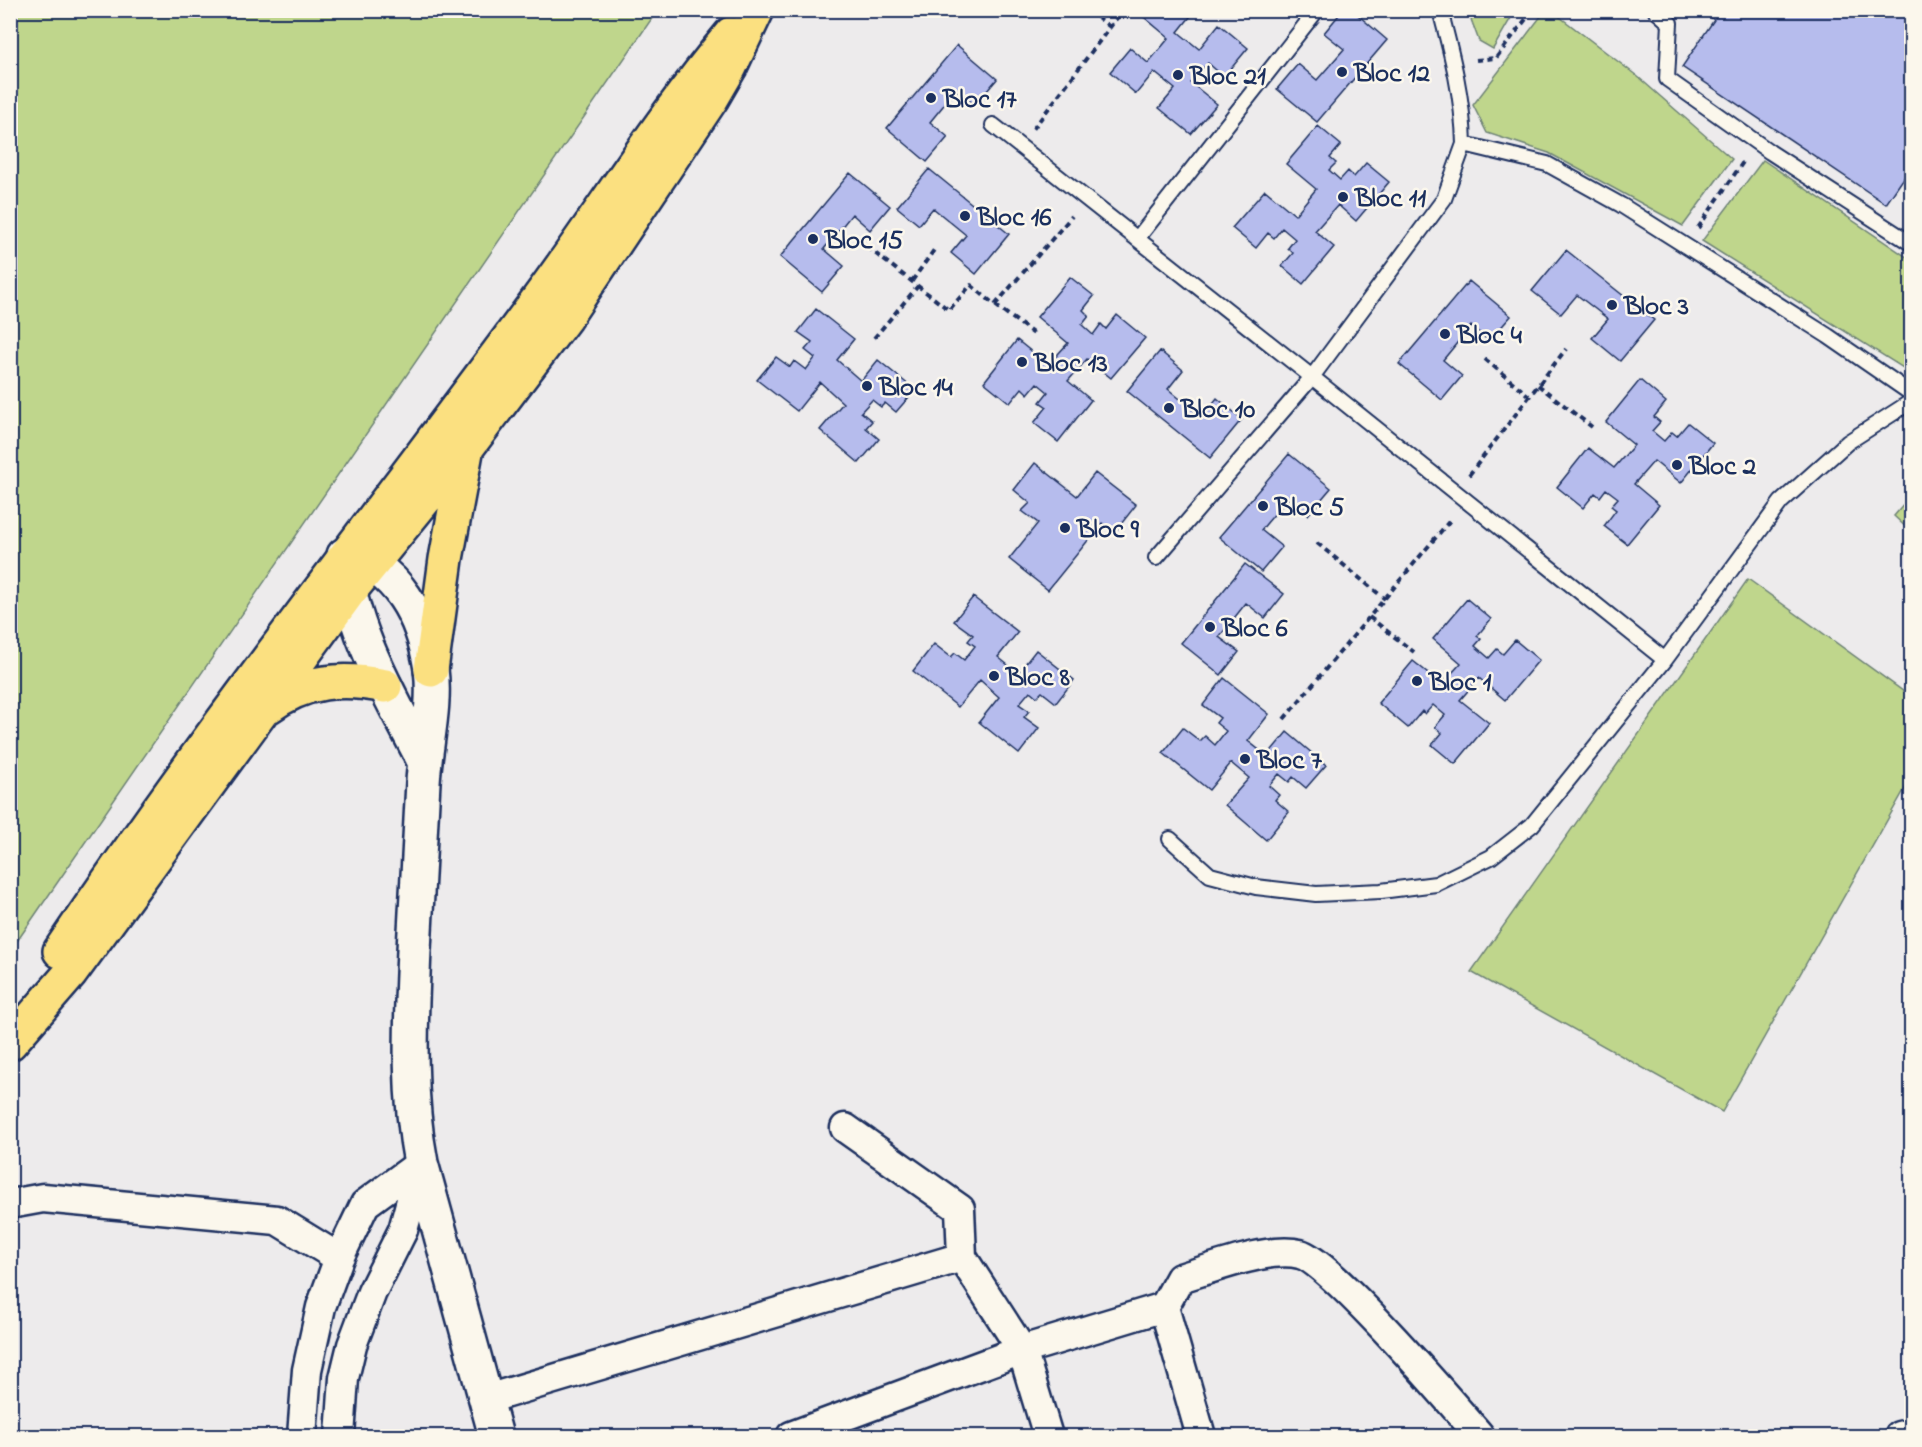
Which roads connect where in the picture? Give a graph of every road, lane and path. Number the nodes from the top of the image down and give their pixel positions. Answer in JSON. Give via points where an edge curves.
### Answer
{"nodes":[{"id":1,"x":755,"y":10,"type":"edge"},
{"id":2,"x":1089,"y":10,"type":"edge"},
{"id":3,"x":1123,"y":10,"type":"edge"},
{"id":4,"x":1317,"y":10,"type":"edge"},
{"id":5,"x":1440,"y":10,"type":"edge"},
{"id":6,"x":1533,"y":10,"type":"edge"},
{"id":7,"x":1654,"y":10,"type":"edge"},
{"id":8,"x":1110,"y":27,"type":"junction"},
{"id":9,"x":1454,"y":62,"type":"junction"},
{"id":10,"x":993,"y":125,"type":"dead end"},
{"id":11,"x":1464,"y":144,"type":"junction"},
{"id":12,"x":1020,"y":146,"type":"junction"},
{"id":13,"x":1736,"y":172,"type":"dead end"},
{"id":14,"x":1086,"y":199,"type":"junction"},
{"id":15,"x":1137,"y":239,"type":"junction"},
{"id":16,"x":1911,"y":244,"type":"edge"},
{"id":17,"x":1686,"y":246,"type":"junction"},
{"id":18,"x":867,"y":247,"type":"dead end"},
{"id":19,"x":934,"y":250,"type":"dead end"},
{"id":20,"x":912,"y":282,"type":"junction"},
{"id":21,"x":918,"y":286,"type":"junction"},
{"id":22,"x":995,"y":305,"type":"junction"},
{"id":23,"x":1034,"y":334,"type":"dead end"},
{"id":24,"x":874,"y":338,"type":"dead end"},
{"id":25,"x":1566,"y":349,"type":"dead end"},
{"id":26,"x":1485,"y":358,"type":"dead end"},
{"id":27,"x":1312,"y":377,"type":"junction"},
{"id":28,"x":1538,"y":385,"type":"junction"},
{"id":29,"x":1911,"y":394,"type":"edge"},
{"id":30,"x":1529,"y":396,"type":"junction"},
{"id":31,"x":1911,"y":401,"type":"edge"},
{"id":32,"x":1592,"y":427,"type":"dead end"},
{"id":33,"x":466,"y":449,"type":"junction"},
{"id":34,"x":1461,"y":497,"type":"junction"},
{"id":35,"x":1317,"y":543,"type":"dead end"},
{"id":36,"x":1156,"y":558,"type":"dead end"},
{"id":37,"x":358,"y":559,"type":"junction"},
{"id":38,"x":348,"y":592,"type":"junction"},
{"id":39,"x":1384,"y":599,"type":"junction"},
{"id":40,"x":1369,"y":617,"type":"junction"},
{"id":41,"x":1414,"y":652,"type":"dead end"},
{"id":42,"x":1665,"y":660,"type":"junction"},
{"id":43,"x":431,"y":669,"type":"junction"},
{"id":44,"x":386,"y":686,"type":"junction"},
{"id":45,"x":260,"y":714,"type":"junction"},
{"id":46,"x":1284,"y":719,"type":"dead end"},
{"id":47,"x":424,"y":761,"type":"junction"},
{"id":48,"x":1170,"y":839,"type":"dead end"},
{"id":49,"x":10,"y":1030,"type":"edge"},
{"id":50,"x":10,"y":1043,"type":"edge"},
{"id":51,"x":845,"y":1128,"type":"dead end"},
{"id":52,"x":421,"y":1163,"type":"junction"},
{"id":53,"x":10,"y":1204,"type":"edge"},
{"id":54,"x":962,"y":1257,"type":"junction"},
{"id":55,"x":339,"y":1258,"type":"junction"},
{"id":56,"x":1164,"y":1307,"type":"junction"},
{"id":57,"x":1022,"y":1350,"type":"junction"},
{"id":58,"x":487,"y":1399,"type":"junction"},
{"id":59,"x":1911,"y":1433,"type":"edge"},
{"id":60,"x":302,"y":1437,"type":"edge"},
{"id":61,"x":340,"y":1437,"type":"edge"},
{"id":62,"x":496,"y":1437,"type":"edge"},
{"id":63,"x":791,"y":1437,"type":"edge"},
{"id":64,"x":1048,"y":1437,"type":"edge"},
{"id":65,"x":1201,"y":1437,"type":"edge"},
{"id":66,"x":1480,"y":1437,"type":"edge"},
{"id":67,"x":1899,"y":1437,"type":"edge"}],
"edges":[{"from":1,"to":33,"type":"main road","via":[[712,98],[565,318]]},
{"from":1,"to":37,"type":"main road","via":[[687,89]]},
{"from":2,"to":8,"type":"path"},
{"from":3,"to":8,"type":"path"},
{"from":4,"to":15,"type":"lane"},
{"from":5,"to":9,"type":"lane"},
{"from":6,"to":9,"type":"path","via":[[1496,58]]},
{"from":7,"to":16,"type":"lane","via":[[1670,23],[1667,78],[1770,152]]},
{"from":8,"to":12,"type":"path"},
{"from":9,"to":11,"type":"lane"},
{"from":10,"to":12,"type":"lane"},
{"from":11,"to":17,"type":"lane","via":[[1547,164]]},
{"from":11,"to":27,"type":"lane","via":[[1444,199]]},
{"from":12,"to":14,"type":"lane"},
{"from":13,"to":17,"type":"path"},
{"from":14,"to":15,"type":"lane"},
{"from":14,"to":22,"type":"path"},
{"from":15,"to":27,"type":"lane"},
{"from":17,"to":29,"type":"lane"},
{"from":18,"to":20,"type":"path"},
{"from":19,"to":20,"type":"path"},
{"from":20,"to":21,"type":"path"},
{"from":21,"to":22,"type":"path","via":[[949,310],[971,285]]},
{"from":21,"to":24,"type":"path"},
{"from":22,"to":23,"type":"path"},
{"from":25,"to":28,"type":"path"},
{"from":26,"to":30,"type":"path"},
{"from":27,"to":34,"type":"lane"},
{"from":27,"to":36,"type":"lane"},
{"from":28,"to":30,"type":"path"},
{"from":28,"to":32,"type":"path"},
{"from":30,"to":34,"type":"path"},
{"from":31,"to":42,"type":"lane","via":[[1848,442],[1781,502]]},
{"from":33,"to":37,"type":"main road"},
{"from":33,"to":43,"type":"main road"},
{"from":34,"to":39,"type":"path"},
{"from":34,"to":42,"type":"lane"},
{"from":35,"to":39,"type":"path"},
{"from":37,"to":38,"type":"main road"},
{"from":37,"to":43,"type":"street","via":[[400,588],[410,603]]},
{"from":37,"to":49,"type":"main road","via":[[161,803]]},
{"from":38,"to":44,"type":"street"},
{"from":38,"to":45,"type":"main road"},
{"from":39,"to":40,"type":"path"},
{"from":40,"to":41,"type":"path"},
{"from":40,"to":46,"type":"path"},
{"from":42,"to":48,"type":"lane","via":[[1532,825],[1491,857],[1436,884],[1316,894],[1256,887],[1210,874]]},
{"from":43,"to":47,"type":"street"},
{"from":44,"to":45,"type":"main road","via":[[359,681],[323,682],[281,698]]},
{"from":44,"to":47,"type":"street"},
{"from":45,"to":50,"type":"main road","via":[[70,974]]},
{"from":47,"to":52,"type":"street","via":[[410,1042],[412,1117]]},
{"from":51,"to":54,"type":"street","via":[[960,1209]]},
{"from":52,"to":55,"type":"street","via":[[365,1204]]},
{"from":52,"to":58,"type":"street"},
{"from":52,"to":61,"type":"street","via":[[403,1230],[372,1292],[352,1345]]},
{"from":53,"to":55,"type":"street","via":[[44,1198],[277,1220]]},
{"from":54,"to":57,"type":"street"},
{"from":54,"to":58,"type":"street"},
{"from":55,"to":60,"type":"street","via":[[321,1307],[307,1370]]},
{"from":56,"to":57,"type":"street"},
{"from":56,"to":65,"type":"street"},
{"from":56,"to":66,"type":"street","via":[[1180,1278],[1262,1254],[1301,1254],[1326,1270]]},
{"from":57,"to":63,"type":"street"},
{"from":57,"to":64,"type":"street"},
{"from":58,"to":62,"type":"street"},
{"from":59,"to":67,"type":"street"}]}
